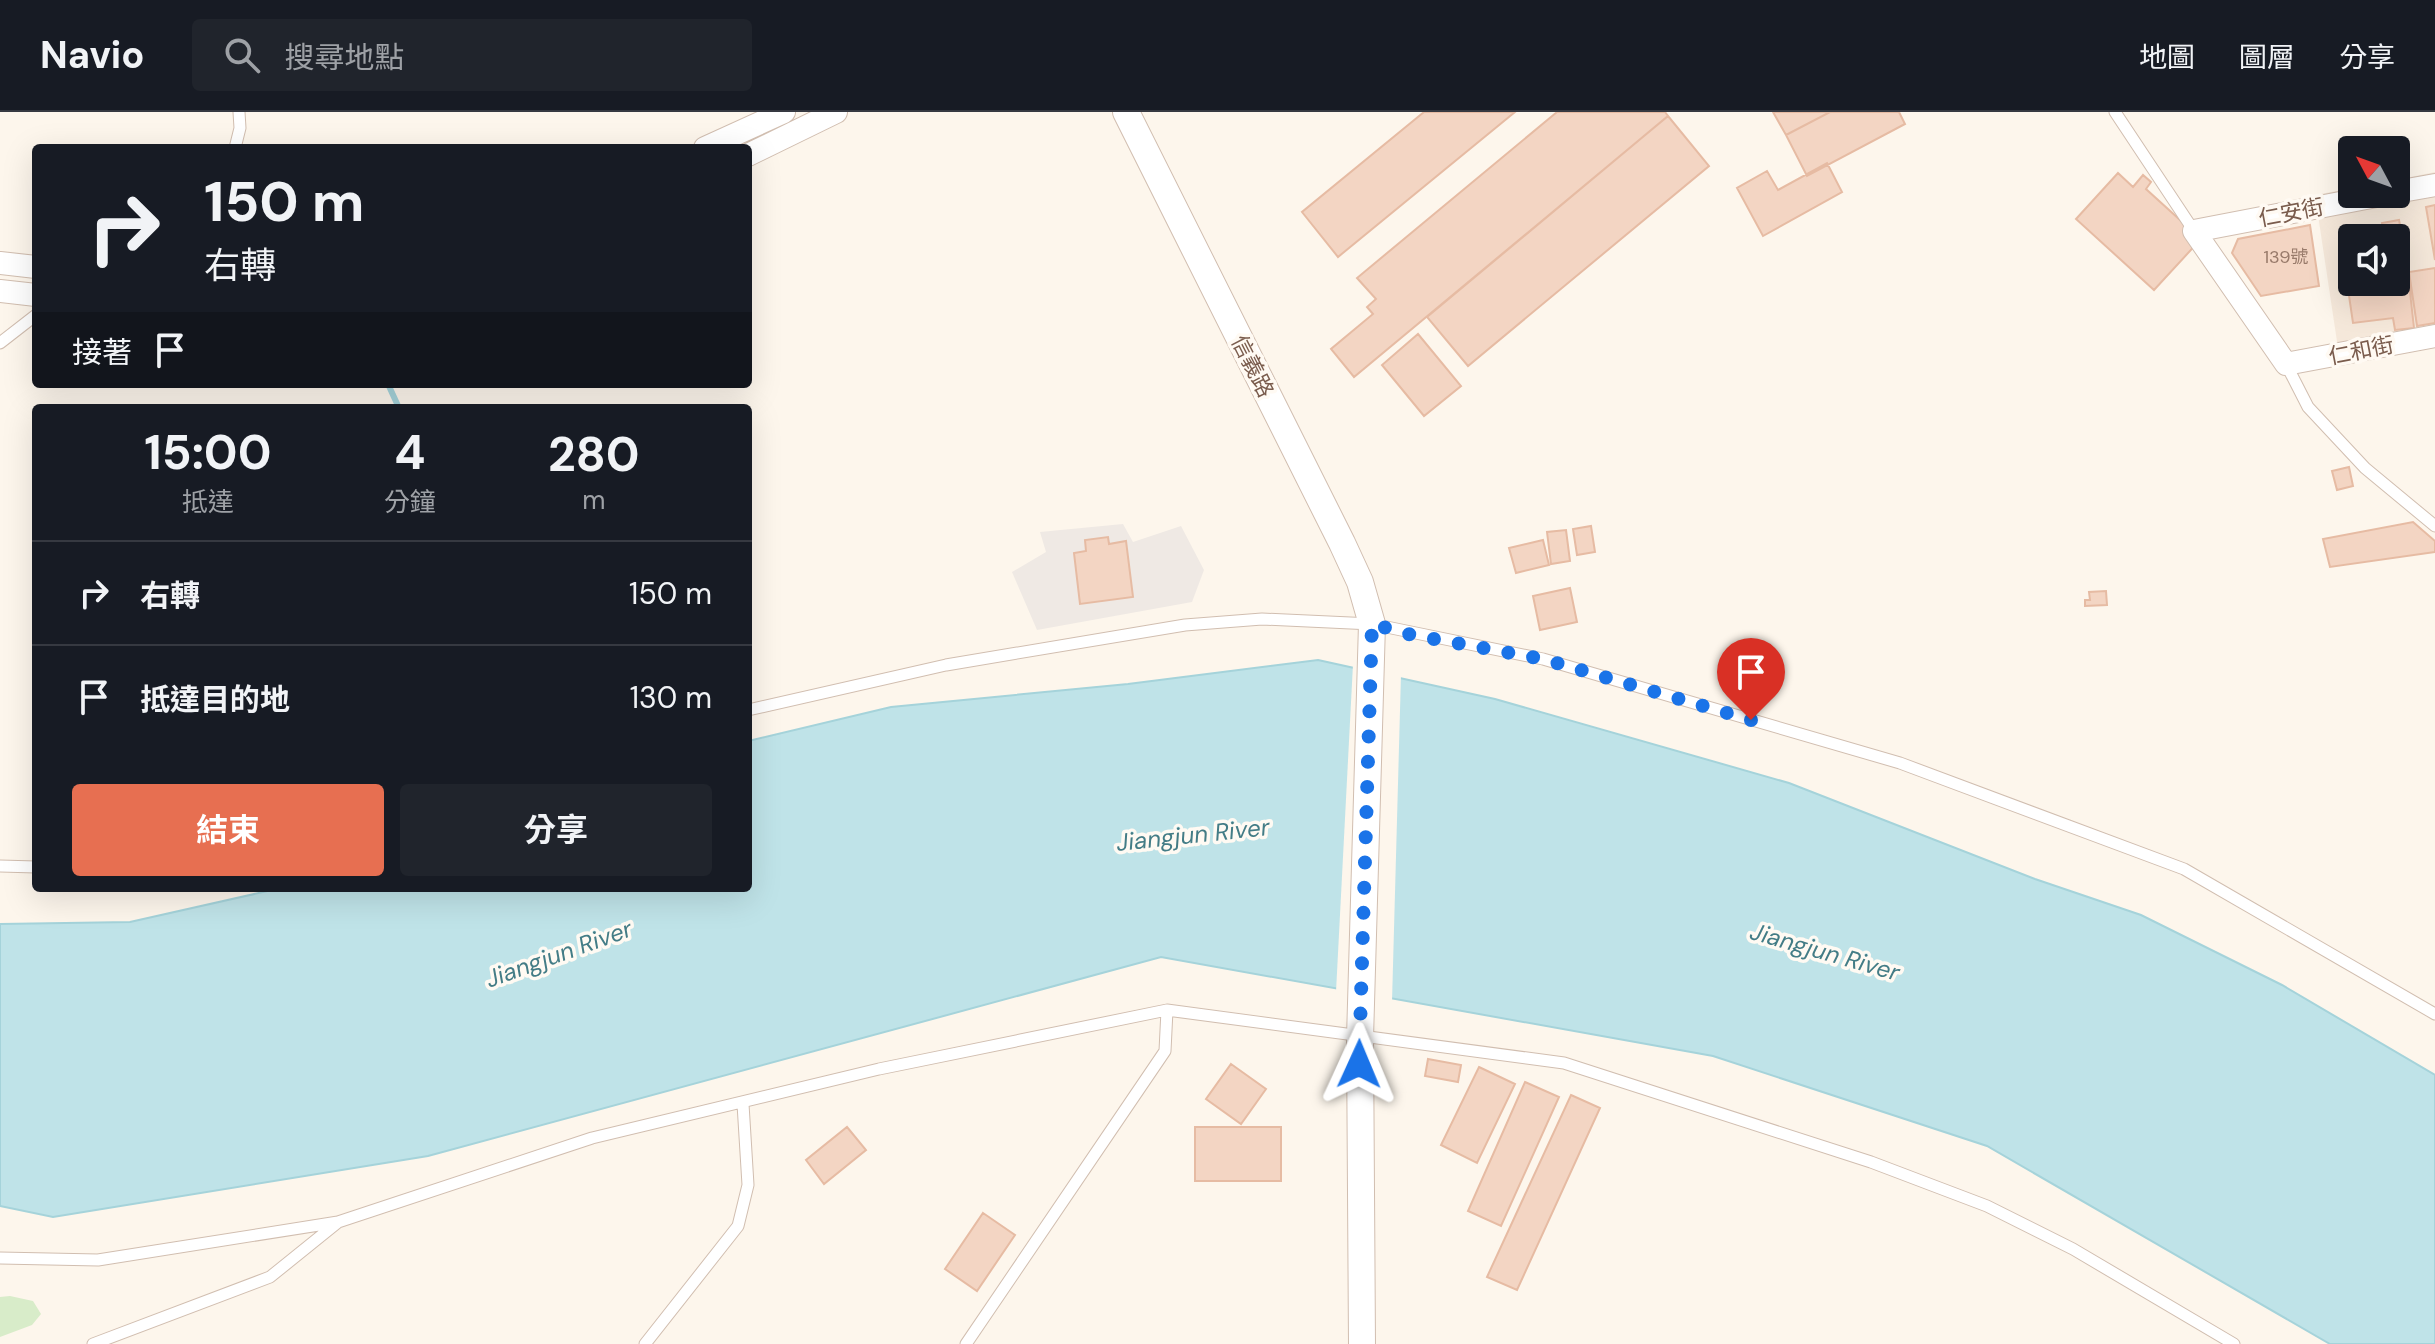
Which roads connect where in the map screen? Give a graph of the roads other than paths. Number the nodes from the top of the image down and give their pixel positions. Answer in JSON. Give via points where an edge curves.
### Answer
{"nodes":[{"id":1,"x":239,"y":112,"type":"edge"},
{"id":2,"x":784,"y":112,"type":"edge"},
{"id":3,"x":836,"y":112,"type":"edge"},
{"id":4,"x":1126,"y":112,"type":"edge"},
{"id":5,"x":2115,"y":112,"type":"edge"},
{"id":6,"x":236,"y":144,"type":"edge"},
{"id":7,"x":714,"y":144,"type":"edge"},
{"id":8,"x":752,"y":153,"type":"edge"},
{"id":9,"x":2435,"y":185,"type":"edge"},
{"id":10,"x":2410,"y":189,"type":"edge"},
{"id":11,"x":2338,"y":203,"type":"edge"},
{"id":12,"x":2194,"y":231,"type":"junction"},
{"id":13,"x":0,"y":263,"type":"edge"},
{"id":14,"x":32,"y":267,"type":"edge"},
{"id":15,"x":0,"y":291,"type":"edge"},
{"id":16,"x":32,"y":295,"type":"edge"},
{"id":17,"x":32,"y":318,"type":"edge"},
{"id":18,"x":2435,"y":336,"type":"edge"},
{"id":19,"x":0,"y":343,"type":"edge"},
{"id":20,"x":2286,"y":364,"type":"junction"},
{"id":21,"x":2435,"y":526,"type":"edge"},
{"id":22,"x":1372,"y":624,"type":"junction"},
{"id":23,"x":752,"y":709,"type":"edge"},
{"id":24,"x":0,"y":866,"type":"edge"},
{"id":25,"x":32,"y":867,"type":"edge"},
{"id":26,"x":1167,"y":1010,"type":"junction"},
{"id":27,"x":2435,"y":1014,"type":"edge"},
{"id":28,"x":1360,"y":1038,"type":"junction"},
{"id":29,"x":743,"y":1104,"type":"junction"},
{"id":30,"x":338,"y":1222,"type":"junction"},
{"id":31,"x":0,"y":1258,"type":"edge"},
{"id":32,"x":93,"y":1344,"type":"edge"},
{"id":33,"x":645,"y":1344,"type":"edge"},
{"id":34,"x":966,"y":1344,"type":"edge"},
{"id":35,"x":1362,"y":1344,"type":"edge"},
{"id":36,"x":2234,"y":1344,"type":"edge"}],
"edges":[{"from":1,"to":6,"type":"lane"},
{"from":2,"to":7,"type":"street"},
{"from":3,"to":8,"type":"street"},
{"from":4,"to":22,"type":"street","name":"信義路","via":[[1342,543]]},
{"from":5,"to":12,"type":"lane"},
{"from":9,"to":10,"type":"street"},
{"from":11,"to":12,"type":"street","name":"仁安街"},
{"from":12,"to":20,"type":"street"},
{"from":13,"to":14,"type":"street"},
{"from":15,"to":16,"type":"street"},
{"from":17,"to":19,"type":"lane"},
{"from":18,"to":20,"type":"street","name":"仁和街"},
{"from":20,"to":21,"type":"lane","via":[[2308,407],[2365,468]]},
{"from":22,"to":23,"type":"lane","via":[[1262,619],[1185,625],[946,665]]},
{"from":22,"to":27,"type":"lane","via":[[1543,659],[1900,763],[2184,869]]},
{"from":22,"to":28,"type":"street","name":"信義路"},
{"from":24,"to":25,"type":"lane"},
{"from":26,"to":28,"type":"lane"},
{"from":26,"to":29,"type":"lane","via":[[879,1069]]},
{"from":26,"to":34,"type":"lane","via":[[1165,1051]]},
{"from":28,"to":35,"type":"street","name":"信義路"},
{"from":28,"to":36,"type":"lane","via":[[1564,1063],[1871,1162],[1987,1206],[2073,1249]]},
{"from":29,"to":30,"type":"lane","via":[[592,1138]]},
{"from":29,"to":33,"type":"lane","via":[[748,1185],[738,1226]]},
{"from":30,"to":31,"type":"lane","via":[[98,1260]]},
{"from":30,"to":32,"type":"lane","via":[[270,1277]]}]}
